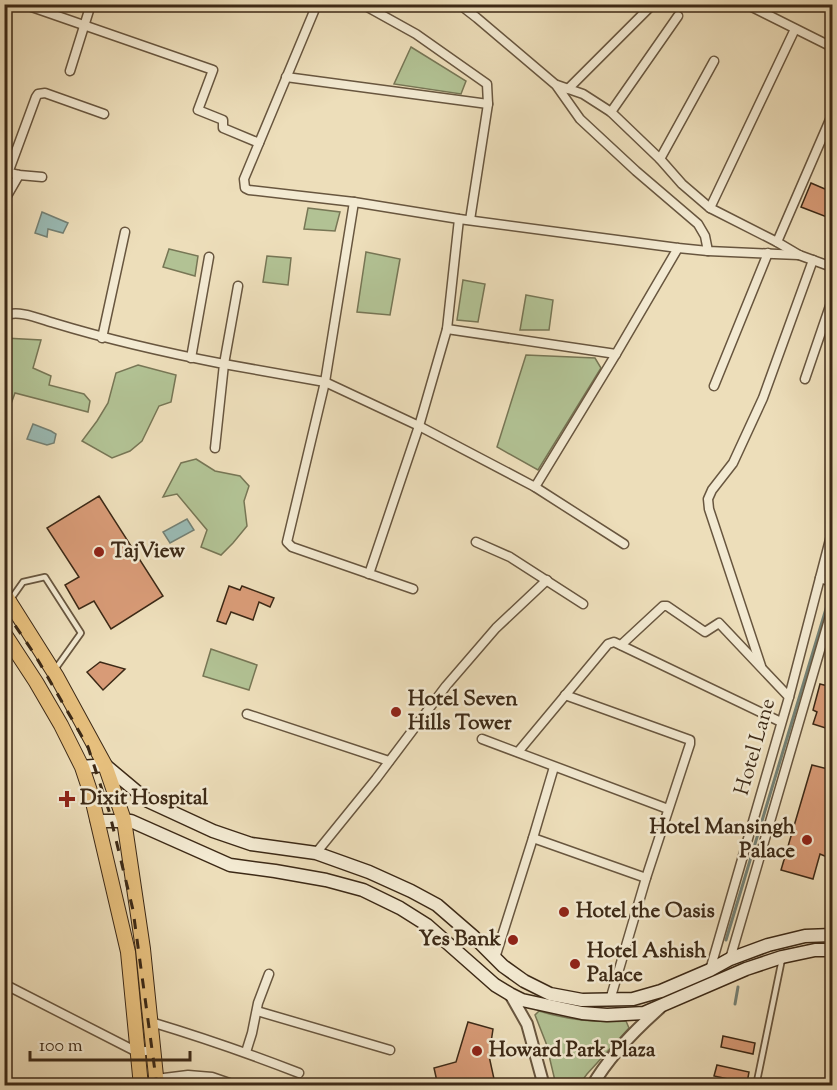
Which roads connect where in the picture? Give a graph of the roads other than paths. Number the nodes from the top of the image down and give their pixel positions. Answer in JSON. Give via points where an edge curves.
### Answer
{"nodes":[{"id":1,"x":23,"y":4,"type":"edge"},
{"id":2,"x":91,"y":4,"type":"edge"},
{"id":3,"x":318,"y":4,"type":"edge"},
{"id":4,"x":362,"y":4,"type":"edge"},
{"id":5,"x":459,"y":4,"type":"edge"},
{"id":6,"x":653,"y":4,"type":"edge"},
{"id":7,"x":746,"y":4,"type":"edge"},
{"id":8,"x":678,"y":16,"type":"dead end"},
{"id":9,"x":84,"y":25,"type":"junction"},
{"id":10,"x":795,"y":29,"type":"junction"},
{"id":11,"x":832,"y":47,"type":"edge"},
{"id":12,"x":714,"y":61,"type":"dead end"},
{"id":13,"x":70,"y":71,"type":"dead end"},
{"id":14,"x":286,"y":77,"type":"junction"},
{"id":15,"x":556,"y":85,"type":"junction"},
{"id":16,"x":568,"y":89,"type":"junction"},
{"id":17,"x":488,"y":104,"type":"junction"},
{"id":18,"x":612,"y":112,"type":"junction"},
{"id":19,"x":104,"y":114,"type":"dead end"},
{"id":20,"x":832,"y":115,"type":"edge"},
{"id":21,"x":259,"y":143,"type":"junction"},
{"id":22,"x":660,"y":159,"type":"junction"},
{"id":23,"x":6,"y":172,"type":"edge"},
{"id":24,"x":19,"y":175,"type":"junction"},
{"id":25,"x":42,"y":177,"type":"dead end"},
{"id":26,"x":4,"y":201,"type":"edge"},
{"id":27,"x":354,"y":202,"type":"junction"},
{"id":28,"x":710,"y":208,"type":"junction"},
{"id":29,"x":459,"y":219,"type":"junction"},
{"id":30,"x":470,"y":220,"type":"junction"},
{"id":31,"x":125,"y":232,"type":"dead end"},
{"id":32,"x":777,"y":242,"type":"junction"},
{"id":33,"x":678,"y":248,"type":"junction"},
{"id":34,"x":708,"y":251,"type":"junction"},
{"id":35,"x":768,"y":253,"type":"junction"},
{"id":36,"x":799,"y":255,"type":"junction"},
{"id":37,"x":209,"y":257,"type":"dead end"},
{"id":38,"x":813,"y":260,"type":"junction"},
{"id":39,"x":832,"y":267,"type":"edge"},
{"id":40,"x":238,"y":286,"type":"dead end"},
{"id":41,"x":832,"y":300,"type":"edge"},
{"id":42,"x":4,"y":316,"type":"edge"},
{"id":43,"x":447,"y":329,"type":"junction"},
{"id":44,"x":102,"y":338,"type":"junction"},
{"id":45,"x":616,"y":354,"type":"junction"},
{"id":46,"x":191,"y":358,"type":"junction"},
{"id":47,"x":224,"y":364,"type":"junction"},
{"id":48,"x":805,"y":379,"type":"dead end"},
{"id":49,"x":326,"y":382,"type":"junction"},
{"id":50,"x":714,"y":386,"type":"dead end"},
{"id":51,"x":419,"y":426,"type":"junction"},
{"id":52,"x":215,"y":448,"type":"dead end"},
{"id":53,"x":535,"y":487,"type":"junction"},
{"id":54,"x":832,"y":532,"type":"edge"},
{"id":55,"x":476,"y":542,"type":"dead end"},
{"id":56,"x":624,"y":544,"type":"dead end"},
{"id":57,"x":369,"y":574,"type":"junction"},
{"id":58,"x":820,"y":578,"type":"junction"},
{"id":59,"x":547,"y":580,"type":"junction"},
{"id":60,"x":832,"y":582,"type":"edge"},
{"id":61,"x":413,"y":589,"type":"dead end"},
{"id":62,"x":7,"y":597,"type":"edge"},
{"id":63,"x":583,"y":604,"type":"dead end"},
{"id":64,"x":832,"y":609,"type":"edge"},
{"id":65,"x":4,"y":633,"type":"edge"},
{"id":66,"x":621,"y":645,"type":"junction"},
{"id":67,"x":761,"y":666,"type":"junction"},
{"id":68,"x":53,"y":671,"type":"junction"},
{"id":69,"x":565,"y":694,"type":"junction"},
{"id":70,"x":789,"y":697,"type":"junction"},
{"id":71,"x":247,"y":714,"type":"dead end"},
{"id":72,"x":782,"y":722,"type":"junction"},
{"id":73,"x":482,"y":739,"type":"dead end"},
{"id":74,"x":518,"y":752,"type":"junction"},
{"id":75,"x":772,"y":756,"type":"junction"},
{"id":76,"x":788,"y":760,"type":"junction"},
{"id":77,"x":389,"y":761,"type":"junction"},
{"id":78,"x":105,"y":765,"type":"junction"},
{"id":79,"x":82,"y":767,"type":"junction"},
{"id":80,"x":554,"y":767,"type":"junction"},
{"id":81,"x":668,"y":809,"type":"junction"},
{"id":82,"x":124,"y":820,"type":"junction"},
{"id":83,"x":97,"y":821,"type":"junction"},
{"id":84,"x":533,"y":838,"type":"junction"},
{"id":85,"x":316,"y":853,"type":"junction"},
{"id":86,"x":646,"y":878,"type":"junction"},
{"id":87,"x":832,"y":935,"type":"edge"},
{"id":88,"x":832,"y":950,"type":"edge"},
{"id":89,"x":782,"y":957,"type":"junction"},
{"id":90,"x":495,"y":958,"type":"junction"},
{"id":91,"x":730,"y":959,"type":"junction"},
{"id":92,"x":710,"y":970,"type":"junction"},
{"id":93,"x":268,"y":974,"type":"dead end"},
{"id":94,"x":4,"y":984,"type":"edge"},
{"id":95,"x":510,"y":994,"type":"junction"},
{"id":96,"x":610,"y":1000,"type":"junction"},
{"id":97,"x":662,"y":1006,"type":"junction"},
{"id":98,"x":257,"y":1011,"type":"junction"},
{"id":99,"x":151,"y":1023,"type":"junction"},
{"id":100,"x":154,"y":1050,"type":"junction"},
{"id":101,"x":390,"y":1050,"type":"dead end"},
{"id":102,"x":137,"y":1052,"type":"junction"},
{"id":103,"x":246,"y":1052,"type":"junction"},
{"id":104,"x":299,"y":1073,"type":"dead end"},
{"id":105,"x":157,"y":1082,"type":"edge"},
{"id":106,"x":141,"y":1086,"type":"edge"},
{"id":107,"x":238,"y":1086,"type":"edge"},
{"id":108,"x":544,"y":1086,"type":"edge"},
{"id":109,"x":592,"y":1086,"type":"edge"},
{"id":110,"x":756,"y":1086,"type":"edge"}],
"edges":[{"from":1,"to":9,"type":"street"},
{"from":2,"to":9,"type":"street"},
{"from":3,"to":14,"type":"street"},
{"from":4,"to":17,"type":"street","via":[[416,34],[486,82]]},
{"from":5,"to":15,"type":"street"},
{"from":6,"to":16,"type":"street"},
{"from":7,"to":10,"type":"street"},
{"from":8,"to":18,"type":"street"},
{"from":9,"to":13,"type":"street"},
{"from":9,"to":21,"type":"street","via":[[213,70],[198,110],[223,120],[223,128]]},
{"from":10,"to":11,"type":"street"},
{"from":10,"to":28,"type":"street"},
{"from":12,"to":22,"type":"street"},
{"from":14,"to":17,"type":"street"},
{"from":14,"to":21,"type":"street"},
{"from":15,"to":16,"type":"street"},
{"from":15,"to":34,"type":"street","via":[[580,119],[698,224]]},
{"from":16,"to":18,"type":"street"},
{"from":17,"to":30,"type":"street"},
{"from":18,"to":22,"type":"street"},
{"from":19,"to":23,"type":"street","via":[[38,93]]},
{"from":20,"to":32,"type":"street"},
{"from":21,"to":27,"type":"street","via":[[244,179],[245,188]]},
{"from":22,"to":28,"type":"street"},
{"from":23,"to":24,"type":"street"},
{"from":24,"to":25,"type":"street"},
{"from":24,"to":26,"type":"street"},
{"from":27,"to":29,"type":"street"},
{"from":27,"to":49,"type":"street"},
{"from":28,"to":32,"type":"street"},
{"from":29,"to":30,"type":"street"},
{"from":29,"to":43,"type":"street"},
{"from":30,"to":33,"type":"street"},
{"from":31,"to":44,"type":"street"},
{"from":32,"to":36,"type":"street"},
{"from":33,"to":34,"type":"street"},
{"from":33,"to":45,"type":"street"},
{"from":34,"to":35,"type":"street"},
{"from":35,"to":36,"type":"street"},
{"from":35,"to":50,"type":"street"},
{"from":36,"to":38,"type":"street"},
{"from":37,"to":46,"type":"street"},
{"from":38,"to":39,"type":"street"},
{"from":38,"to":67,"type":"street","via":[[763,398],[733,463],[708,499]]},
{"from":40,"to":47,"type":"street"},
{"from":41,"to":48,"type":"street"},
{"from":42,"to":44,"type":"street","via":[[37,318]]},
{"from":43,"to":45,"type":"street"},
{"from":43,"to":51,"type":"street"},
{"from":44,"to":46,"type":"street"},
{"from":45,"to":53,"type":"street"},
{"from":46,"to":47,"type":"street"},
{"from":47,"to":49,"type":"street"},
{"from":47,"to":52,"type":"street"},
{"from":49,"to":51,"type":"street"},
{"from":49,"to":57,"type":"street","via":[[287,542],[292,548]]},
{"from":51,"to":53,"type":"street"},
{"from":51,"to":57,"type":"street"},
{"from":53,"to":56,"type":"street"},
{"from":54,"to":58,"type":"street","name":"Hotel Lane"},
{"from":55,"to":59,"type":"street"},
{"from":57,"to":61,"type":"street"},
{"from":58,"to":60,"type":"street"},
{"from":58,"to":70,"type":"street","name":"Hotel Lane"},
{"from":59,"to":63,"type":"street"},
{"from":59,"to":77,"type":"street","via":[[496,628]]},
{"from":62,"to":68,"type":"main road"},
{"from":62,"to":68,"type":"lane","via":[[23,582],[45,577],[81,633]]},
{"from":64,"to":76,"type":"street","name":"Hotel Lane"},
{"from":65,"to":79,"type":"main road","via":[[36,682]]},
{"from":66,"to":67,"type":"street","via":[[666,606],[705,632],[719,623]]},
{"from":66,"to":69,"type":"street","via":[[608,644]]},
{"from":66,"to":72,"type":"street"},
{"from":67,"to":70,"type":"street"},
{"from":68,"to":78,"type":"main road"},
{"from":69,"to":74,"type":"street"},
{"from":69,"to":81,"type":"street","via":[[690,740]]},
{"from":70,"to":72,"type":"street","name":"Hotel Lane"},
{"from":71,"to":77,"type":"street"},
{"from":72,"to":75,"type":"street","name":"Hotel Lane"},
{"from":73,"to":74,"type":"street"},
{"from":74,"to":80,"type":"street"},
{"from":75,"to":76,"type":"street"},
{"from":75,"to":92,"type":"street","name":"Hotel Lane"},
{"from":76,"to":91,"type":"street","name":"Hotel Lane"},
{"from":77,"to":85,"type":"street"},
{"from":78,"to":79,"type":"main road"},
{"from":78,"to":82,"type":"main road"},
{"from":78,"to":85,"type":"main road","via":[[148,801],[213,831],[251,844]]},
{"from":79,"to":83,"type":"main road"},
{"from":80,"to":81,"type":"street"},
{"from":80,"to":84,"type":"street"},
{"from":81,"to":86,"type":"street"},
{"from":82,"to":83,"type":"main road"},
{"from":82,"to":95,"type":"main road","via":[[230,865],[363,890],[427,925]]},
{"from":82,"to":99,"type":"main road"},
{"from":83,"to":102,"type":"main road","via":[[128,952]]},
{"from":84,"to":86,"type":"street"},
{"from":84,"to":90,"type":"street"},
{"from":85,"to":90,"type":"main road","via":[[369,872],[437,906]]},
{"from":86,"to":96,"type":"street"},
{"from":87,"to":91,"type":"main road","via":[[805,936]]},
{"from":88,"to":89,"type":"main road"},
{"from":89,"to":97,"type":"main road"},
{"from":89,"to":110,"type":"lane"},
{"from":90,"to":96,"type":"main road","via":[[524,981],[550,994]]},
{"from":91,"to":92,"type":"main road"},
{"from":92,"to":96,"type":"main road","via":[[661,991],[633,999]]},
{"from":93,"to":98,"type":"street"},
{"from":94,"to":102,"type":"street"},
{"from":95,"to":97,"type":"main road","via":[[522,1000],[607,1016],[644,1013]]},
{"from":95,"to":108,"type":"street","via":[[527,1024]]},
{"from":97,"to":109,"type":"street","via":[[639,1026]]},
{"from":98,"to":101,"type":"street"},
{"from":98,"to":103,"type":"street"},
{"from":99,"to":100,"type":"main road"},
{"from":99,"to":103,"type":"street"},
{"from":100,"to":102,"type":"street"},
{"from":100,"to":105,"type":"main road"},
{"from":102,"to":106,"type":"main road"},
{"from":103,"to":104,"type":"street"},
{"from":105,"to":107,"type":"street","via":[[188,1074]]}]}
